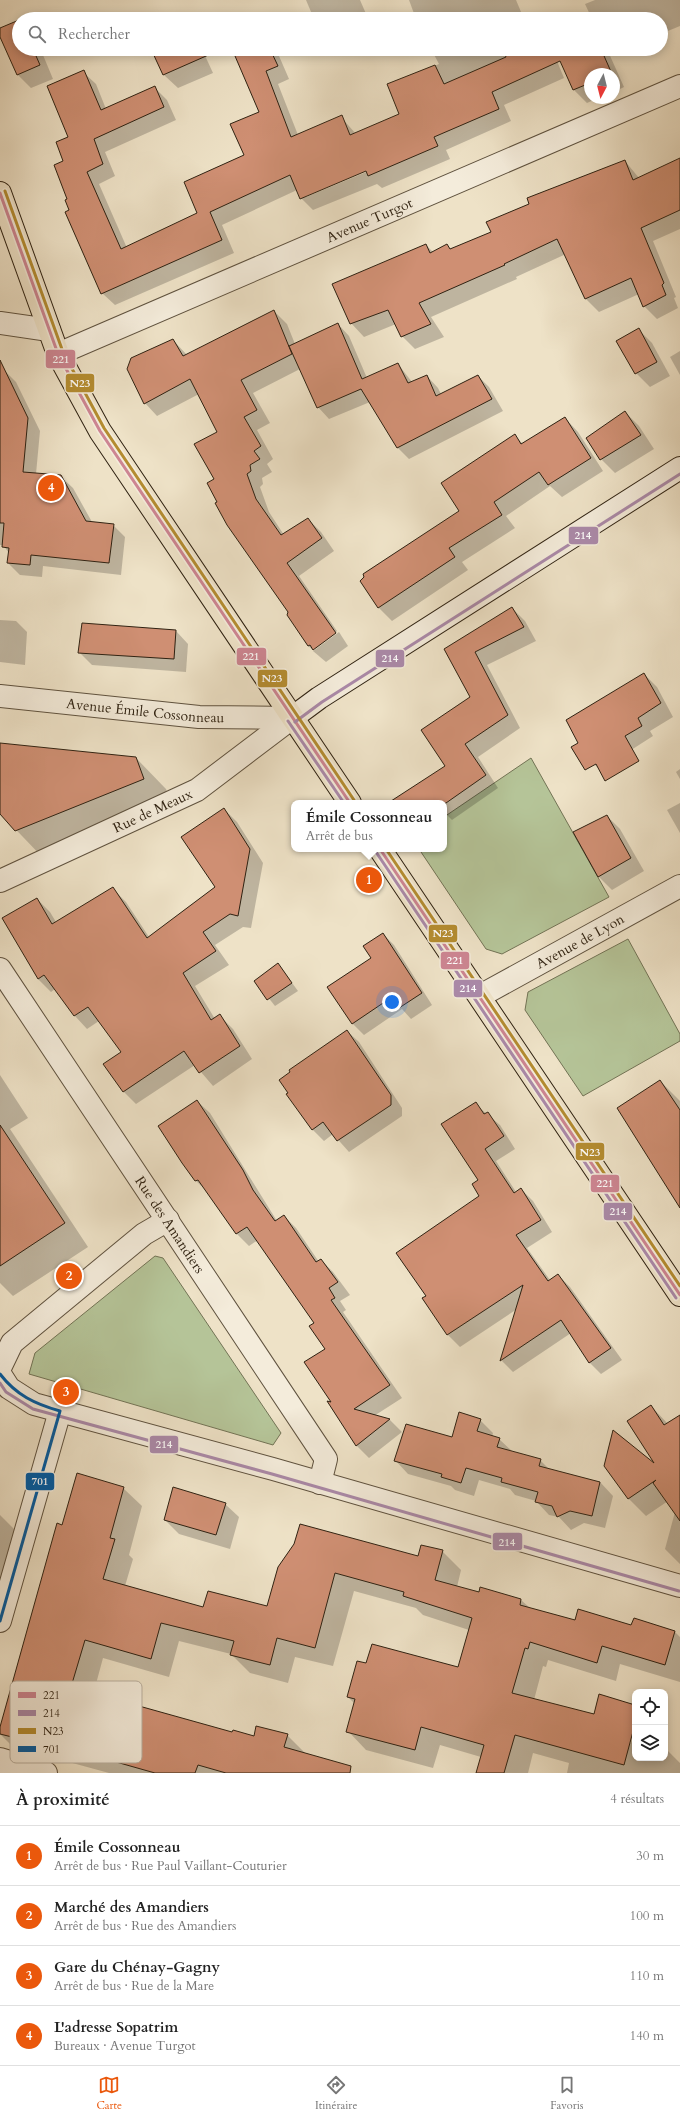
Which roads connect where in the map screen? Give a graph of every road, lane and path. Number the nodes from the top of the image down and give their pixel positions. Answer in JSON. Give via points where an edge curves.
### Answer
{"nodes":[{"id":1,"x":680,"y":86,"type":"edge"},
{"id":2,"x":0,"y":193,"type":"edge"},
{"id":3,"x":0,"y":323,"type":"edge"},
{"id":4,"x":49,"y":330,"type":"junction"},
{"id":5,"x":58,"y":354,"type":"junction"},
{"id":6,"x":680,"y":468,"type":"edge"},
{"id":7,"x":0,"y":696,"type":"edge"},
{"id":8,"x":292,"y":718,"type":"junction"},
{"id":9,"x":348,"y":800,"type":"edge"},
{"id":10,"x":382,"y":852,"type":"edge"},
{"id":11,"x":0,"y":881,"type":"edge"},
{"id":12,"x":680,"y":886,"type":"edge"},
{"id":13,"x":0,"y":969,"type":"edge"},
{"id":14,"x":480,"y":996,"type":"junction"},
{"id":15,"x":168,"y":1220,"type":"junction"},
{"id":16,"x":679,"y":1291,"type":"edge"},
{"id":17,"x":0,"y":1368,"type":"edge"},
{"id":18,"x":0,"y":1374,"type":"edge"},
{"id":19,"x":60,"y":1411,"type":"junction"},
{"id":20,"x":320,"y":1483,"type":"junction"},
{"id":21,"x":680,"y":1586,"type":"edge"},
{"id":22,"x":0,"y":1620,"type":"edge"},
{"id":23,"x":0,"y":1759,"type":"edge"},
{"id":24,"x":10,"y":1762,"type":"edge"},
{"id":25,"x":13,"y":1763,"type":"edge"},
{"id":26,"x":46,"y":1773,"type":"edge"}],
"edges":[{"from":1,"to":5,"type":"street","name":"Avenue Turgot"},
{"from":2,"to":4,"type":"main road"},
{"from":3,"to":4,"type":"street"},
{"from":4,"to":5,"type":"main road"},
{"from":5,"to":8,"type":"main road","via":[[100,431]]},
{"from":6,"to":8,"type":"street","name":"Rue de Meaux","via":[[319,698]]},
{"from":7,"to":8,"type":"street","name":"Avenue Émile Cossonneau","via":[[199,717]]},
{"from":8,"to":9,"type":"main road"},
{"from":8,"to":11,"type":"street","name":"Rue de Meaux","via":[[198,790]]},
{"from":10,"to":14,"type":"main road"},
{"from":12,"to":14,"type":"street","name":"Avenue de Lyon"},
{"from":13,"to":15,"type":"street","name":"Rue des Amandiers"},
{"from":14,"to":16,"type":"main road"},
{"from":15,"to":17,"type":"street","via":[[144,1234],[12,1343]]},
{"from":15,"to":20,"type":"street","name":"Rue des Amandiers","via":[[326,1459]]},
{"from":18,"to":19,"type":"street","via":[[9,1388],[34,1404]]},
{"from":19,"to":20,"type":"street"},
{"from":19,"to":22,"type":"street"},
{"from":20,"to":21,"type":"street"},
{"from":23,"to":24,"type":"street"},
{"from":25,"to":26,"type":"street"}]}
